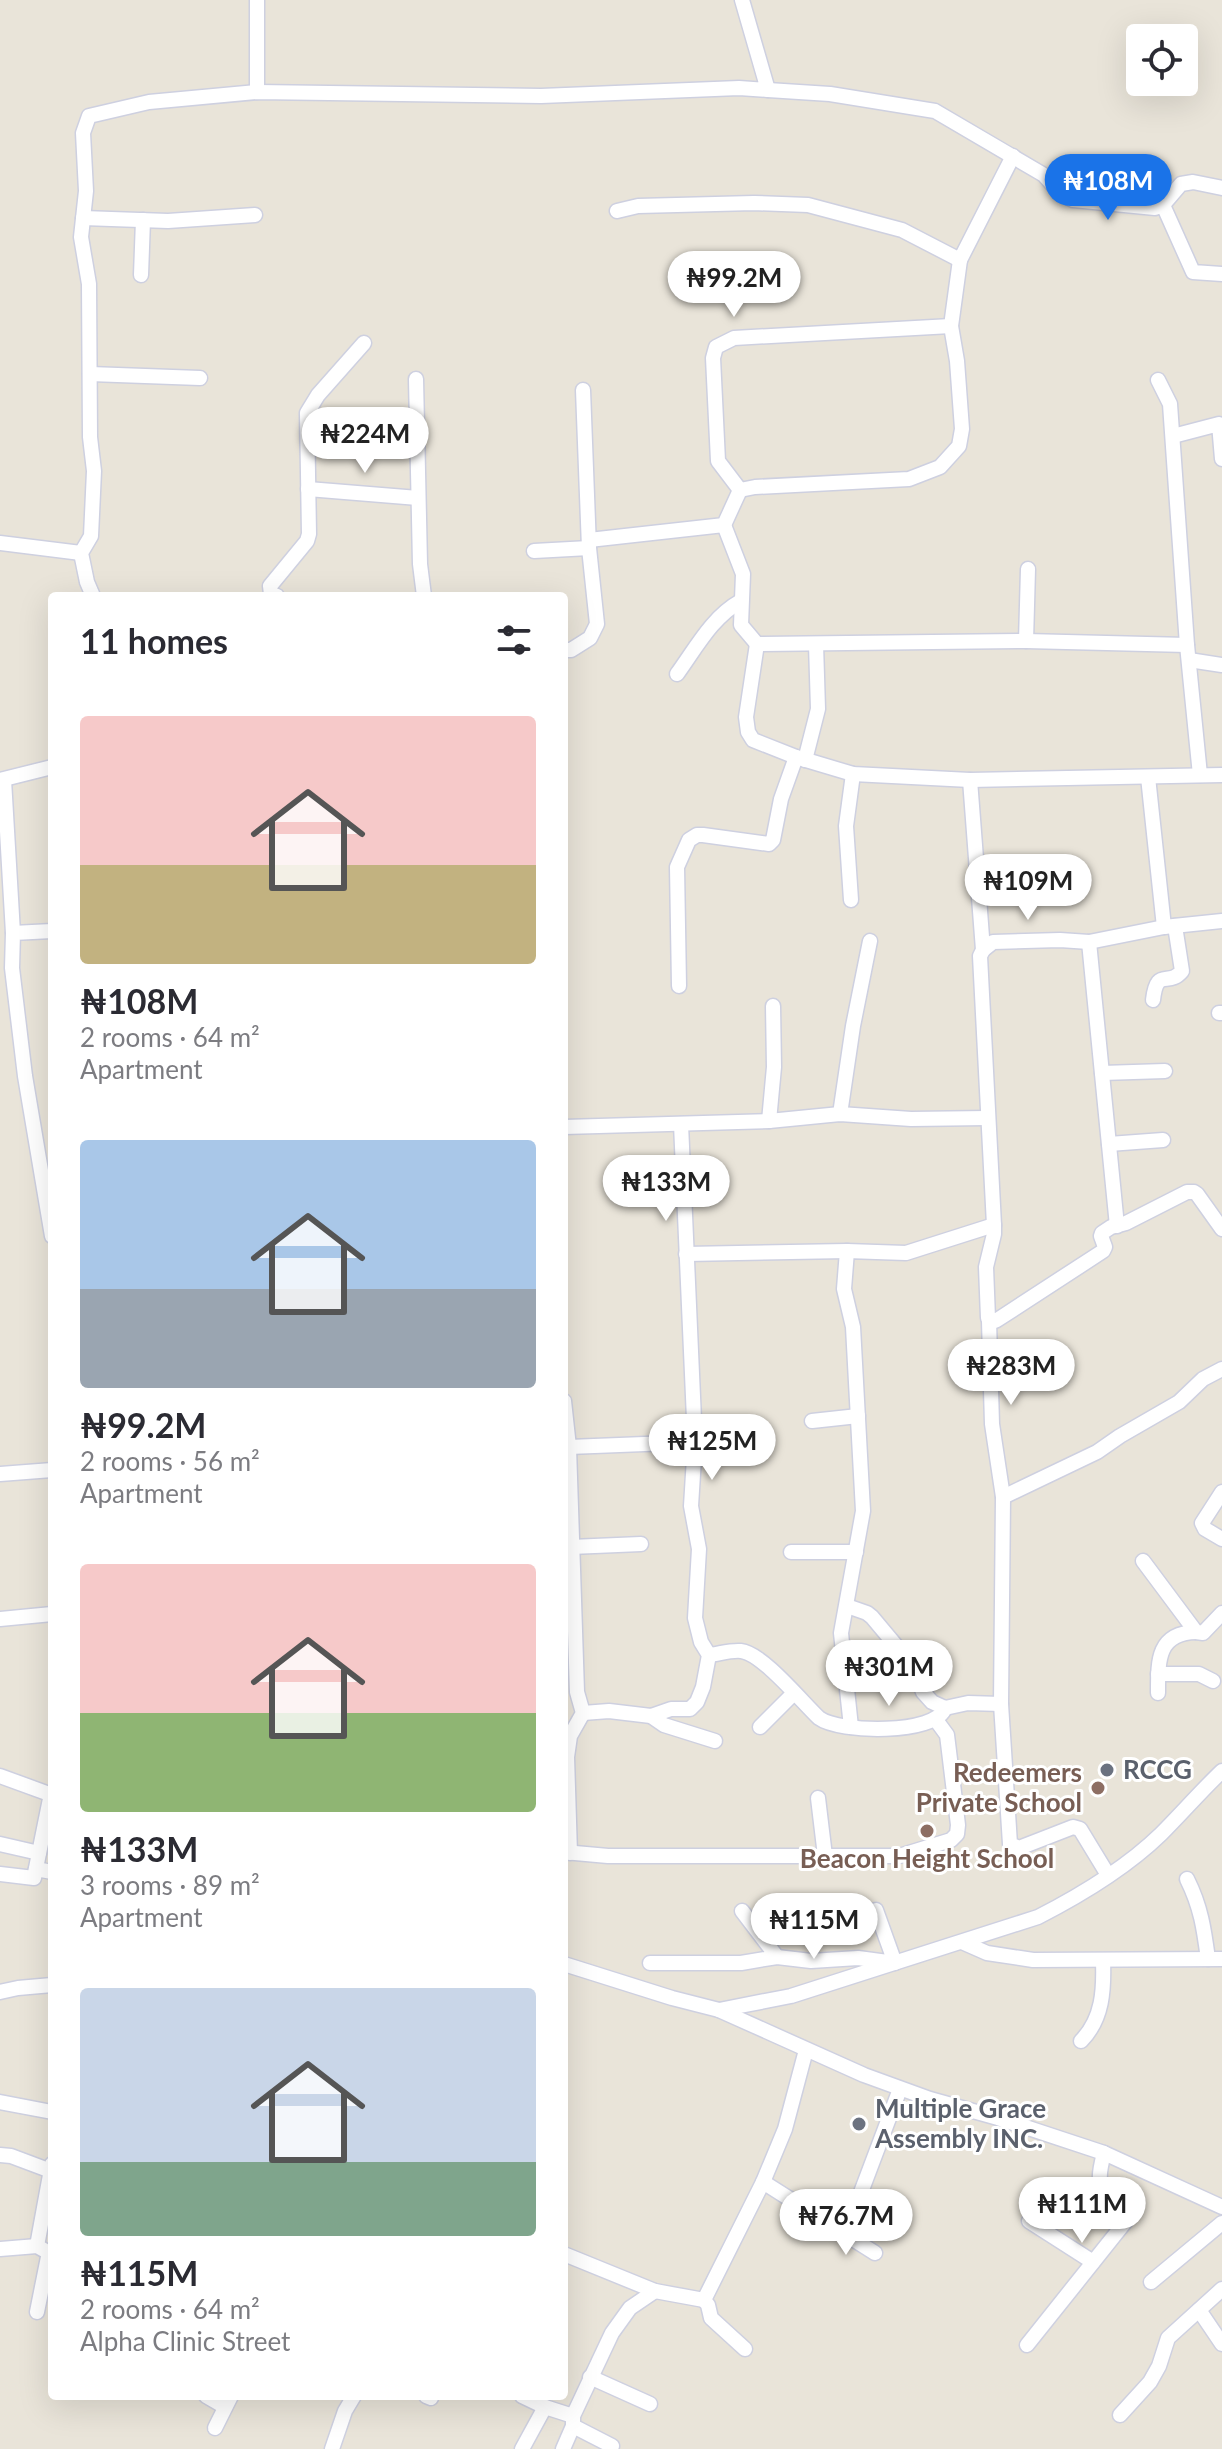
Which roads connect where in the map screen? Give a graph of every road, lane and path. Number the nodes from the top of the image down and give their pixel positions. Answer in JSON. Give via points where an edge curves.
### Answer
{"nodes":[{"id":1,"x":257,"y":0,"type":"edge"},
{"id":2,"x":742,"y":0,"type":"edge"},
{"id":3,"x":768,"y":90,"type":"junction"},
{"id":4,"x":257,"y":92,"type":"junction"},
{"id":5,"x":1013,"y":156,"type":"junction"},
{"id":6,"x":1222,"y":188,"type":"edge"},
{"id":7,"x":1163,"y":205,"type":"junction"},
{"id":8,"x":617,"y":211,"type":"dead end"},
{"id":9,"x":255,"y":215,"type":"dead end"},
{"id":10,"x":83,"y":218,"type":"junction"},
{"id":11,"x":143,"y":220,"type":"junction"},
{"id":12,"x":960,"y":260,"type":"junction"},
{"id":13,"x":1222,"y":274,"type":"edge"},
{"id":14,"x":141,"y":275,"type":"dead end"},
{"id":15,"x":951,"y":326,"type":"junction"},
{"id":16,"x":364,"y":343,"type":"dead end"},
{"id":17,"x":90,"y":374,"type":"junction"},
{"id":18,"x":200,"y":378,"type":"dead end"},
{"id":19,"x":416,"y":379,"type":"dead end"},
{"id":20,"x":1158,"y":380,"type":"dead end"},
{"id":21,"x":583,"y":390,"type":"dead end"},
{"id":22,"x":1173,"y":436,"type":"junction"},
{"id":23,"x":1222,"y":459,"type":"edge"},
{"id":24,"x":308,"y":489,"type":"junction"},
{"id":25,"x":740,"y":490,"type":"junction"},
{"id":26,"x":418,"y":498,"type":"junction"},
{"id":27,"x":724,"y":525,"type":"junction"},
{"id":28,"x":0,"y":543,"type":"edge"},
{"id":29,"x":589,"y":544,"type":"junction"},
{"id":30,"x":534,"y":551,"type":"dead end"},
{"id":31,"x":81,"y":553,"type":"junction"},
{"id":32,"x":1028,"y":569,"type":"dead end"},
{"id":33,"x":91,"y":592,"type":"edge"},
{"id":34,"x":271,"y":592,"type":"edge"},
{"id":35,"x":424,"y":592,"type":"edge"},
{"id":36,"x":741,"y":601,"type":"junction"},
{"id":37,"x":1026,"y":641,"type":"junction"},
{"id":38,"x":757,"y":644,"type":"junction"},
{"id":39,"x":816,"y":644,"type":"junction"},
{"id":40,"x":568,"y":650,"type":"edge"},
{"id":41,"x":1188,"y":652,"type":"junction"},
{"id":42,"x":1222,"y":665,"type":"edge"},
{"id":43,"x":677,"y":674,"type":"dead end"},
{"id":44,"x":801,"y":759,"type":"junction"},
{"id":45,"x":48,"y":768,"type":"edge"},
{"id":46,"x":853,"y":774,"type":"junction"},
{"id":47,"x":1200,"y":775,"type":"junction"},
{"id":48,"x":1222,"y":775,"type":"edge"},
{"id":49,"x":1148,"y":777,"type":"junction"},
{"id":50,"x":2,"y":780,"type":"edge"},
{"id":51,"x":970,"y":780,"type":"junction"},
{"id":52,"x":851,"y":900,"type":"dead end"},
{"id":53,"x":1222,"y":921,"type":"edge"},
{"id":54,"x":1169,"y":927,"type":"junction"},
{"id":55,"x":48,"y":931,"type":"edge"},
{"id":56,"x":13,"y":933,"type":"junction"},
{"id":57,"x":870,"y":941,"type":"dead end"},
{"id":58,"x":1089,"y":942,"type":"junction"},
{"id":59,"x":983,"y":950,"type":"junction"},
{"id":60,"x":679,"y":986,"type":"dead end"},
{"id":61,"x":1153,"y":1000,"type":"dead end"},
{"id":62,"x":773,"y":1006,"type":"dead end"},
{"id":63,"x":1165,"y":1071,"type":"dead end"},
{"id":64,"x":1102,"y":1073,"type":"junction"},
{"id":65,"x":840,"y":1114,"type":"junction"},
{"id":66,"x":987,"y":1118,"type":"junction"},
{"id":67,"x":769,"y":1121,"type":"junction"},
{"id":68,"x":681,"y":1124,"type":"junction"},
{"id":69,"x":568,"y":1127,"type":"edge"},
{"id":70,"x":1163,"y":1140,"type":"dead end"},
{"id":71,"x":1109,"y":1144,"type":"junction"},
{"id":72,"x":48,"y":1212,"type":"edge"},
{"id":73,"x":994,"y":1225,"type":"junction"},
{"id":74,"x":1117,"y":1226,"type":"junction"},
{"id":75,"x":1222,"y":1229,"type":"edge"},
{"id":76,"x":847,"y":1251,"type":"junction"},
{"id":77,"x":686,"y":1254,"type":"junction"},
{"id":78,"x":989,"y":1321,"type":"junction"},
{"id":79,"x":1222,"y":1369,"type":"edge"},
{"id":80,"x":858,"y":1416,"type":"junction"},
{"id":81,"x":812,"y":1421,"type":"dead end"},
{"id":82,"x":568,"y":1438,"type":"edge"},
{"id":83,"x":695,"y":1442,"type":"junction"},
{"id":84,"x":569,"y":1447,"type":"junction"},
{"id":85,"x":48,"y":1470,"type":"edge"},
{"id":86,"x":0,"y":1474,"type":"edge"},
{"id":87,"x":1222,"y":1492,"type":"edge"},
{"id":88,"x":1003,"y":1497,"type":"junction"},
{"id":89,"x":1222,"y":1539,"type":"edge"},
{"id":90,"x":641,"y":1544,"type":"dead end"},
{"id":91,"x":571,"y":1547,"type":"junction"},
{"id":92,"x":791,"y":1552,"type":"dead end"},
{"id":93,"x":856,"y":1552,"type":"junction"},
{"id":94,"x":1143,"y":1561,"type":"dead end"},
{"id":95,"x":847,"y":1606,"type":"junction"},
{"id":96,"x":1222,"y":1613,"type":"edge"},
{"id":97,"x":48,"y":1614,"type":"edge"},
{"id":98,"x":0,"y":1619,"type":"edge"},
{"id":99,"x":1196,"y":1632,"type":"junction"},
{"id":100,"x":709,"y":1655,"type":"junction"},
{"id":101,"x":1158,"y":1674,"type":"junction"},
{"id":102,"x":1213,"y":1681,"type":"dead end"},
{"id":103,"x":794,"y":1693,"type":"junction"},
{"id":104,"x":1158,"y":1693,"type":"dead end"},
{"id":105,"x":1001,"y":1704,"type":"junction"},
{"id":106,"x":583,"y":1713,"type":"junction"},
{"id":107,"x":941,"y":1714,"type":"junction"},
{"id":108,"x":651,"y":1716,"type":"junction"},
{"id":109,"x":760,"y":1727,"type":"dead end"},
{"id":110,"x":851,"y":1727,"type":"junction"},
{"id":111,"x":715,"y":1741,"type":"dead end"},
{"id":112,"x":568,"y":1750,"type":"edge"},
{"id":113,"x":1222,"y":1771,"type":"edge"},
{"id":114,"x":0,"y":1776,"type":"edge"},
{"id":115,"x":48,"y":1793,"type":"edge"},
{"id":116,"x":818,"y":1798,"type":"dead end"},
{"id":117,"x":48,"y":1809,"type":"edge"},
{"id":118,"x":0,"y":1844,"type":"edge"},
{"id":119,"x":568,"y":1852,"type":"edge"},
{"id":120,"x":39,"y":1853,"type":"junction"},
{"id":121,"x":825,"y":1856,"type":"junction"},
{"id":122,"x":36,"y":1869,"type":"junction"},
{"id":123,"x":48,"y":1871,"type":"edge"},
{"id":124,"x":0,"y":1874,"type":"edge"},
{"id":125,"x":1108,"y":1875,"type":"junction"},
{"id":126,"x":1187,"y":1879,"type":"dead end"},
{"id":127,"x":876,"y":1910,"type":"dead end"},
{"id":128,"x":742,"y":1911,"type":"dead end"},
{"id":129,"x":962,"y":1942,"type":"junction"},
{"id":130,"x":777,"y":1957,"type":"junction"},
{"id":131,"x":1215,"y":1959,"type":"edge"},
{"id":132,"x":842,"y":1961,"type":"junction"},
{"id":133,"x":1103,"y":1961,"type":"junction"},
{"id":134,"x":650,"y":1963,"type":"dead end"},
{"id":135,"x":895,"y":1963,"type":"junction"},
{"id":136,"x":568,"y":1965,"type":"edge"},
{"id":137,"x":48,"y":1985,"type":"edge"},
{"id":138,"x":812,"y":1989,"type":"junction"},
{"id":139,"x":0,"y":1992,"type":"edge"},
{"id":140,"x":719,"y":2010,"type":"junction"},
{"id":141,"x":1081,"y":2041,"type":"dead end"},
{"id":142,"x":806,"y":2050,"type":"junction"},
{"id":143,"x":900,"y":2089,"type":"junction"},
{"id":144,"x":0,"y":2102,"type":"edge"},
{"id":145,"x":48,"y":2111,"type":"edge"},
{"id":146,"x":1104,"y":2153,"type":"junction"},
{"id":147,"x":0,"y":2155,"type":"edge"},
{"id":148,"x":48,"y":2167,"type":"edge"},
{"id":149,"x":763,"y":2182,"type":"junction"},
{"id":150,"x":48,"y":2202,"type":"edge"},
{"id":151,"x":1222,"y":2207,"type":"edge"},
{"id":152,"x":1029,"y":2221,"type":"dead end"},
{"id":153,"x":1222,"y":2223,"type":"edge"},
{"id":154,"x":837,"y":2229,"type":"junction"},
{"id":155,"x":0,"y":2249,"type":"edge"},
{"id":156,"x":46,"y":2250,"type":"edge"},
{"id":157,"x":875,"y":2253,"type":"dead end"},
{"id":158,"x":568,"y":2256,"type":"edge"},
{"id":159,"x":1093,"y":2262,"type":"junction"},
{"id":160,"x":1151,"y":2282,"type":"dead end"},
{"id":161,"x":1222,"y":2289,"type":"edge"},
{"id":162,"x":655,"y":2291,"type":"junction"},
{"id":163,"x":704,"y":2300,"type":"junction"},
{"id":164,"x":1199,"y":2310,"type":"junction"},
{"id":165,"x":37,"y":2312,"type":"dead end"},
{"id":166,"x":1222,"y":2344,"type":"edge"},
{"id":167,"x":1027,"y":2345,"type":"dead end"},
{"id":168,"x":745,"y":2349,"type":"dead end"},
{"id":169,"x":590,"y":2377,"type":"junction"},
{"id":170,"x":352,"y":2400,"type":"edge"},
{"id":171,"x":530,"y":2400,"type":"edge"},
{"id":172,"x":228,"y":2402,"type":"edge"},
{"id":173,"x":650,"y":2404,"type":"dead end"},
{"id":174,"x":545,"y":2407,"type":"junction"},
{"id":175,"x":1120,"y":2415,"type":"dead end"},
{"id":176,"x":573,"y":2421,"type":"junction"},
{"id":177,"x":215,"y":2428,"type":"dead end"},
{"id":178,"x":612,"y":2446,"type":"dead end"},
{"id":179,"x":332,"y":2449,"type":"edge"},
{"id":180,"x":522,"y":2449,"type":"edge"},
{"id":181,"x":563,"y":2449,"type":"edge"}],
"edges":[{"from":1,"to":4,"type":"street"},
{"from":2,"to":3,"type":"street"},
{"from":3,"to":4,"type":"street","via":[[541,96]]},
{"from":3,"to":5,"type":"street","via":[[935,111]]},
{"from":4,"to":10,"type":"street","via":[[149,102],[89,116],[83,133]]},
{"from":5,"to":7,"type":"street","via":[[1073,200]]},
{"from":5,"to":12,"type":"street"},
{"from":6,"to":7,"type":"street","via":[[1181,184]]},
{"from":7,"to":13,"type":"street","via":[[1193,272]]},
{"from":8,"to":12,"type":"street","via":[[638,206],[808,205],[902,230]]},
{"from":9,"to":11,"type":"street"},
{"from":10,"to":11,"type":"street"},
{"from":10,"to":17,"type":"street"},
{"from":11,"to":14,"type":"street"},
{"from":12,"to":15,"type":"street"},
{"from":15,"to":25,"type":"street","via":[[962,429],[959,446],[940,467],[909,479]]},
{"from":15,"to":25,"type":"street","via":[[734,338],[716,347],[718,461]]},
{"from":16,"to":24,"type":"street","via":[[307,413]]},
{"from":17,"to":18,"type":"street"},
{"from":17,"to":31,"type":"street","via":[[94,471],[91,529]]},
{"from":19,"to":26,"type":"street"},
{"from":20,"to":22,"type":"street","via":[[1170,404]]},
{"from":21,"to":29,"type":"street"},
{"from":22,"to":23,"type":"street","via":[[1219,424]]},
{"from":22,"to":41,"type":"street"},
{"from":24,"to":26,"type":"street"},
{"from":24,"to":34,"type":"street","via":[[307,541],[270,586]]},
{"from":25,"to":27,"type":"street"},
{"from":26,"to":35,"type":"street"},
{"from":27,"to":29,"type":"street"},
{"from":27,"to":36,"type":"street","via":[[743,574]]},
{"from":28,"to":31,"type":"street"},
{"from":29,"to":30,"type":"street"},
{"from":29,"to":40,"type":"street","via":[[597,624],[590,638]]},
{"from":31,"to":33,"type":"street"},
{"from":32,"to":37,"type":"street"},
{"from":36,"to":38,"type":"street","via":[[741,625]]},
{"from":36,"to":43,"type":"street","via":[[715,620]]},
{"from":37,"to":39,"type":"street"},
{"from":37,"to":41,"type":"street"},
{"from":38,"to":39,"type":"street"},
{"from":38,"to":44,"type":"street","via":[[748,732],[753,740]]},
{"from":39,"to":44,"type":"street","via":[[818,709]]},
{"from":41,"to":42,"type":"street"},
{"from":41,"to":47,"type":"street"},
{"from":44,"to":46,"type":"street"},
{"from":44,"to":60,"type":"street","via":[[781,799],[769,844],[703,835],[689,840],[677,867]]},
{"from":45,"to":50,"type":"street"},
{"from":46,"to":51,"type":"street"},
{"from":46,"to":52,"type":"street","via":[[846,826]]},
{"from":47,"to":48,"type":"street"},
{"from":47,"to":49,"type":"street"},
{"from":49,"to":51,"type":"street"},
{"from":49,"to":54,"type":"street"},
{"from":50,"to":56,"type":"street"},
{"from":51,"to":59,"type":"street"},
{"from":53,"to":54,"type":"street"},
{"from":54,"to":58,"type":"street"},
{"from":54,"to":61,"type":"street","via":[[1182,971],[1158,981]]},
{"from":55,"to":56,"type":"street"},
{"from":56,"to":72,"type":"street","via":[[23,1060]]},
{"from":57,"to":65,"type":"street"},
{"from":58,"to":59,"type":"street","via":[[993,942]]},
{"from":58,"to":64,"type":"street"},
{"from":59,"to":66,"type":"street"},
{"from":62,"to":67,"type":"street"},
{"from":63,"to":64,"type":"street"},
{"from":64,"to":71,"type":"street"},
{"from":65,"to":66,"type":"street"},
{"from":65,"to":67,"type":"street"},
{"from":66,"to":73,"type":"street"},
{"from":67,"to":68,"type":"street"},
{"from":68,"to":69,"type":"street"},
{"from":68,"to":77,"type":"street"},
{"from":70,"to":71,"type":"street"},
{"from":71,"to":74,"type":"street"},
{"from":73,"to":76,"type":"street","via":[[906,1253]]},
{"from":73,"to":78,"type":"street","via":[[986,1267]]},
{"from":74,"to":75,"type":"street","via":[[1194,1192]]},
{"from":74,"to":78,"type":"street","via":[[1102,1233],[1103,1251]]},
{"from":76,"to":77,"type":"street"},
{"from":76,"to":80,"type":"street","via":[[844,1289],[853,1327]]},
{"from":77,"to":83,"type":"street"},
{"from":78,"to":88,"type":"street","via":[[992,1424]]},
{"from":79,"to":88,"type":"street","via":[[1097,1452]]},
{"from":80,"to":81,"type":"street"},
{"from":80,"to":93,"type":"street","via":[[863,1511]]},
{"from":82,"to":84,"type":"street"},
{"from":83,"to":84,"type":"street"},
{"from":83,"to":100,"type":"street","via":[[695,1618]]},
{"from":84,"to":91,"type":"street"},
{"from":85,"to":86,"type":"street"},
{"from":87,"to":89,"type":"street","via":[[1202,1523]]},
{"from":88,"to":105,"type":"street"},
{"from":90,"to":91,"type":"street"},
{"from":91,"to":106,"type":"street","via":[[577,1692]]},
{"from":92,"to":93,"type":"street"},
{"from":93,"to":95,"type":"street"},
{"from":94,"to":99,"type":"street"},
{"from":95,"to":107,"type":"street","via":[[872,1617],[913,1666],[926,1697]]},
{"from":95,"to":110,"type":"street","via":[[841,1633]]},
{"from":96,"to":99,"type":"street","via":[[1207,1630]]},
{"from":97,"to":98,"type":"street"},
{"from":99,"to":101,"type":"street","via":[[1169,1640],[1161,1650]]},
{"from":100,"to":103,"type":"street","via":[[748,1652]]},
{"from":100,"to":108,"type":"street","via":[[694,1706]]},
{"from":101,"to":102,"type":"street","via":[[1199,1674]]},
{"from":101,"to":104,"type":"street"},
{"from":103,"to":109,"type":"street"},
{"from":103,"to":110,"type":"street","via":[[826,1723]]},
{"from":105,"to":107,"type":"street","via":[[968,1703]]},
{"from":105,"to":125,"type":"street","via":[[1010,1844],[1019,1848],[1080,1829]]},
{"from":106,"to":108,"type":"street"},
{"from":106,"to":112,"type":"street"},
{"from":107,"to":110,"type":"street","via":[[921,1725]]},
{"from":107,"to":121,"type":"street","via":[[957,1834],[899,1856]]},
{"from":108,"to":111,"type":"street"},
{"from":113,"to":125,"type":"street","via":[[1161,1834]]},
{"from":114,"to":115,"type":"street"},
{"from":116,"to":121,"type":"street"},
{"from":117,"to":120,"type":"street"},
{"from":118,"to":120,"type":"street"},
{"from":119,"to":121,"type":"street"},
{"from":120,"to":122,"type":"street"},
{"from":122,"to":123,"type":"street"},
{"from":122,"to":124,"type":"street","via":[[34,1878]]},
{"from":125,"to":129,"type":"street","via":[[1038,1917]]},
{"from":126,"to":131,"type":"street"},
{"from":127,"to":135,"type":"street"},
{"from":128,"to":130,"type":"street"},
{"from":129,"to":133,"type":"street","via":[[1012,1958]]},
{"from":129,"to":135,"type":"street"},
{"from":130,"to":132,"type":"street"},
{"from":130,"to":134,"type":"street","via":[[741,1963]]},
{"from":131,"to":133,"type":"street"},
{"from":132,"to":135,"type":"street"},
{"from":132,"to":138,"type":"street"},
{"from":133,"to":141,"type":"street","via":[[1098,2012]]},
{"from":135,"to":138,"type":"street"},
{"from":136,"to":140,"type":"street"},
{"from":137,"to":139,"type":"street"},
{"from":138,"to":140,"type":"street"},
{"from":140,"to":142,"type":"street"},
{"from":142,"to":143,"type":"street"},
{"from":142,"to":149,"type":"street","via":[[785,2129]]},
{"from":143,"to":146,"type":"street"},
{"from":143,"to":154,"type":"street","via":[[860,2195]]},
{"from":144,"to":145,"type":"street"},
{"from":146,"to":151,"type":"street"},
{"from":146,"to":159,"type":"street","via":[[1100,2178],[1128,2213]]},
{"from":147,"to":148,"type":"street"},
{"from":149,"to":154,"type":"street"},
{"from":149,"to":163,"type":"street"},
{"from":150,"to":156,"type":"street"},
{"from":152,"to":159,"type":"street"},
{"from":153,"to":160,"type":"street"},
{"from":154,"to":157,"type":"street"},
{"from":155,"to":156,"type":"street"},
{"from":156,"to":165,"type":"street"},
{"from":158,"to":162,"type":"street"},
{"from":159,"to":167,"type":"street"},
{"from":161,"to":164,"type":"street"},
{"from":162,"to":163,"type":"street"},
{"from":162,"to":169,"type":"street","via":[[625,2314]]},
{"from":163,"to":168,"type":"street","via":[[711,2318]]},
{"from":164,"to":166,"type":"street"},
{"from":164,"to":175,"type":"street","via":[[1168,2338],[1150,2382]]},
{"from":169,"to":173,"type":"street"},
{"from":169,"to":176,"type":"street"},
{"from":170,"to":179,"type":"street"},
{"from":171,"to":174,"type":"street"},
{"from":172,"to":177,"type":"street"},
{"from":174,"to":176,"type":"street"},
{"from":174,"to":180,"type":"street"},
{"from":176,"to":178,"type":"street"},
{"from":176,"to":181,"type":"street"}]}
